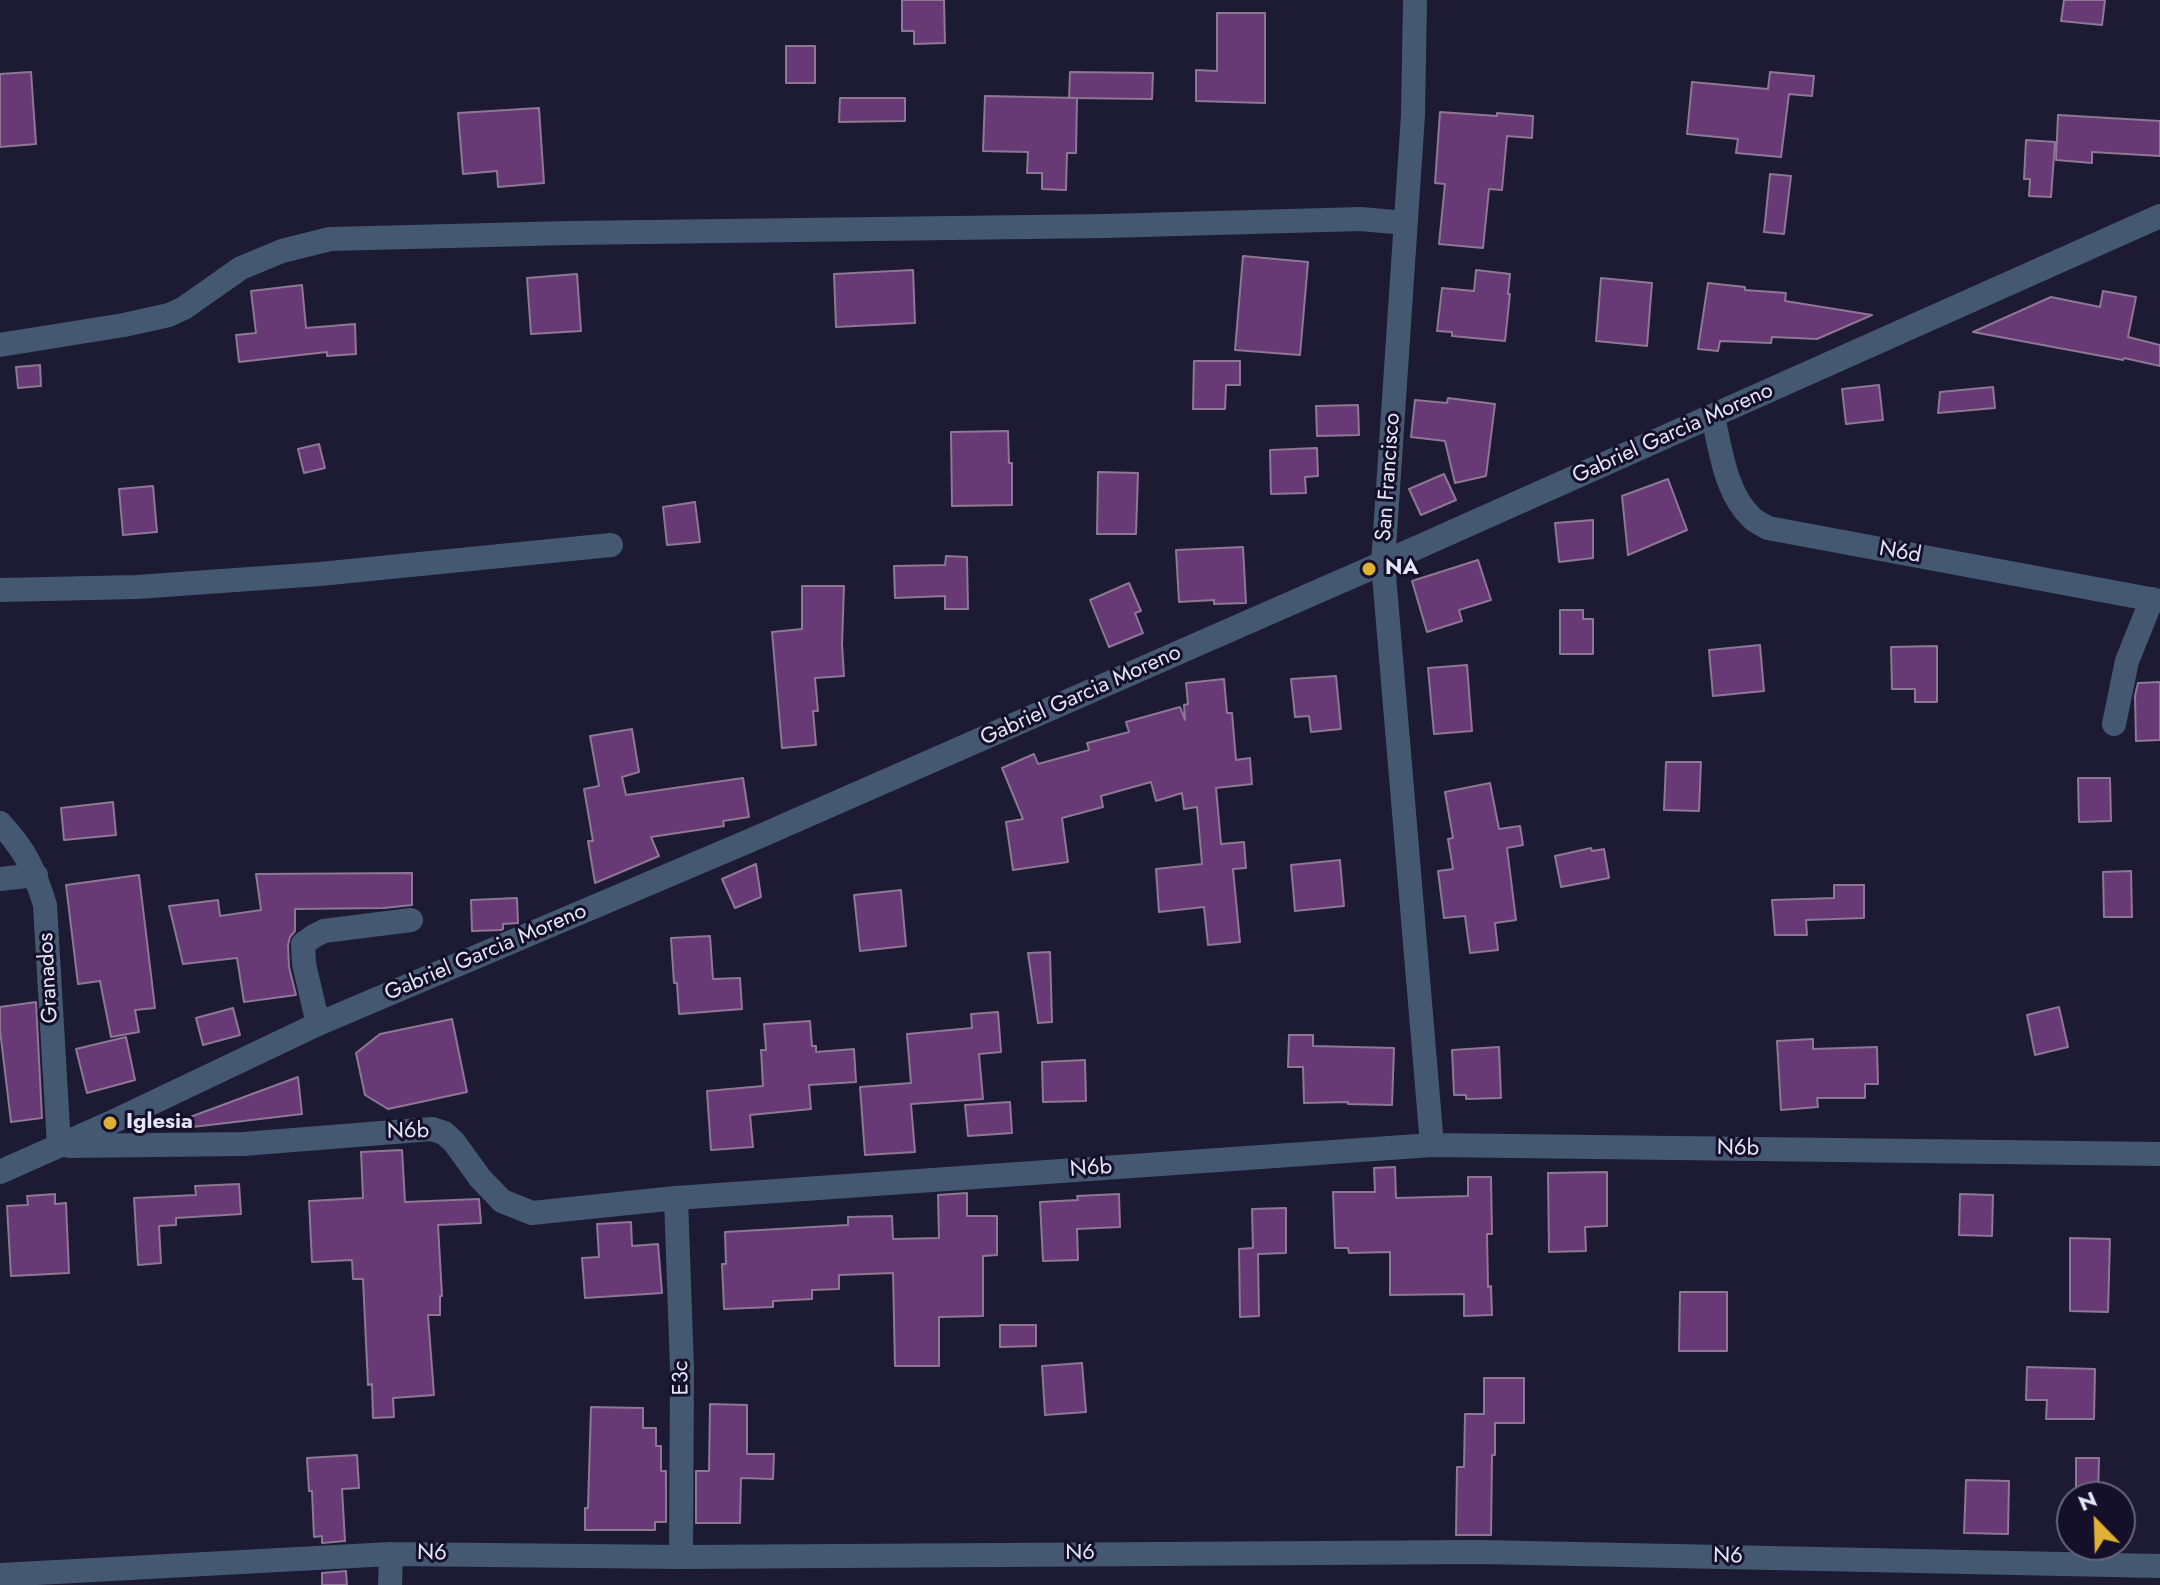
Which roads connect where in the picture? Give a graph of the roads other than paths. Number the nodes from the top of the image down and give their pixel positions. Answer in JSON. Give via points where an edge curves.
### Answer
{"nodes":[{"id":1,"x":1415,"y":0,"type":"edge"},
{"id":2,"x":2160,"y":216,"type":"edge"},
{"id":3,"x":1405,"y":223,"type":"junction"},
{"id":4,"x":0,"y":345,"type":"edge"},
{"id":5,"x":1713,"y":417,"type":"junction"},
{"id":6,"x":611,"y":545,"type":"dead end"},
{"id":7,"x":1383,"y":563,"type":"junction"},
{"id":8,"x":0,"y":590,"type":"edge"},
{"id":9,"x":2156,"y":600,"type":"edge"},
{"id":10,"x":2114,"y":724,"type":"dead end"},
{"id":11,"x":0,"y":823,"type":"edge"},
{"id":12,"x":36,"y":875,"type":"junction"},
{"id":13,"x":0,"y":879,"type":"edge"},
{"id":14,"x":411,"y":920,"type":"dead end"},
{"id":15,"x":318,"y":1024,"type":"junction"},
{"id":16,"x":1432,"y":1145,"type":"junction"},
{"id":17,"x":59,"y":1146,"type":"junction"},
{"id":18,"x":2160,"y":1154,"type":"edge"},
{"id":19,"x":0,"y":1172,"type":"edge"},
{"id":20,"x":676,"y":1198,"type":"junction"},
{"id":21,"x":391,"y":1554,"type":"junction"},
{"id":22,"x":681,"y":1557,"type":"junction"},
{"id":23,"x":2160,"y":1566,"type":"edge"},
{"id":24,"x":0,"y":1575,"type":"edge"},
{"id":25,"x":390,"y":1585,"type":"edge"}],
"edges":[{"from":1,"to":3,"type":"street","name":"San Francisco"},
{"from":2,"to":5,"type":"street","name":"Gabriel Garcia Moreno"},
{"from":3,"to":4,"type":"street","via":[[1361,219],[330,239],[241,268],[169,315]]},
{"from":3,"to":7,"type":"street","name":"San Francisco"},
{"from":5,"to":7,"type":"street","name":"Gabriel Garcia Moreno"},
{"from":5,"to":9,"type":"street","name":"N6d","via":[[1727,478],[1752,518],[1768,528]]},
{"from":6,"to":8,"type":"street","via":[[320,574]]},
{"from":7,"to":15,"type":"street","name":"Gabriel Garcia Moreno"},
{"from":7,"to":16,"type":"street","name":"San Francisco"},
{"from":9,"to":10,"type":"street","via":[[2127,661]]},
{"from":11,"to":12,"type":"street","name":"Granados","via":[[20,844]]},
{"from":12,"to":13,"type":"street"},
{"from":12,"to":17,"type":"street","name":"Granados","via":[[45,905]]},
{"from":14,"to":15,"type":"street","via":[[324,931],[303,944]]},
{"from":15,"to":17,"type":"street","name":"Gabriel Garcia Moreno"},
{"from":16,"to":18,"type":"street","name":"N6b"},
{"from":16,"to":20,"type":"street","name":"N6b"},
{"from":17,"to":19,"type":"street","name":"Gabriel Garcia Moreno"},
{"from":17,"to":20,"type":"street","name":"N6b","via":[[243,1144],[432,1129],[454,1142],[502,1201],[532,1213]]},
{"from":20,"to":22,"type":"street","name":"E3c"},
{"from":21,"to":22,"type":"street","name":"N6"},
{"from":21,"to":24,"type":"street","name":"N6"},
{"from":21,"to":25,"type":"street"},
{"from":22,"to":23,"type":"street","name":"N6","via":[[1479,1552]]}]}
